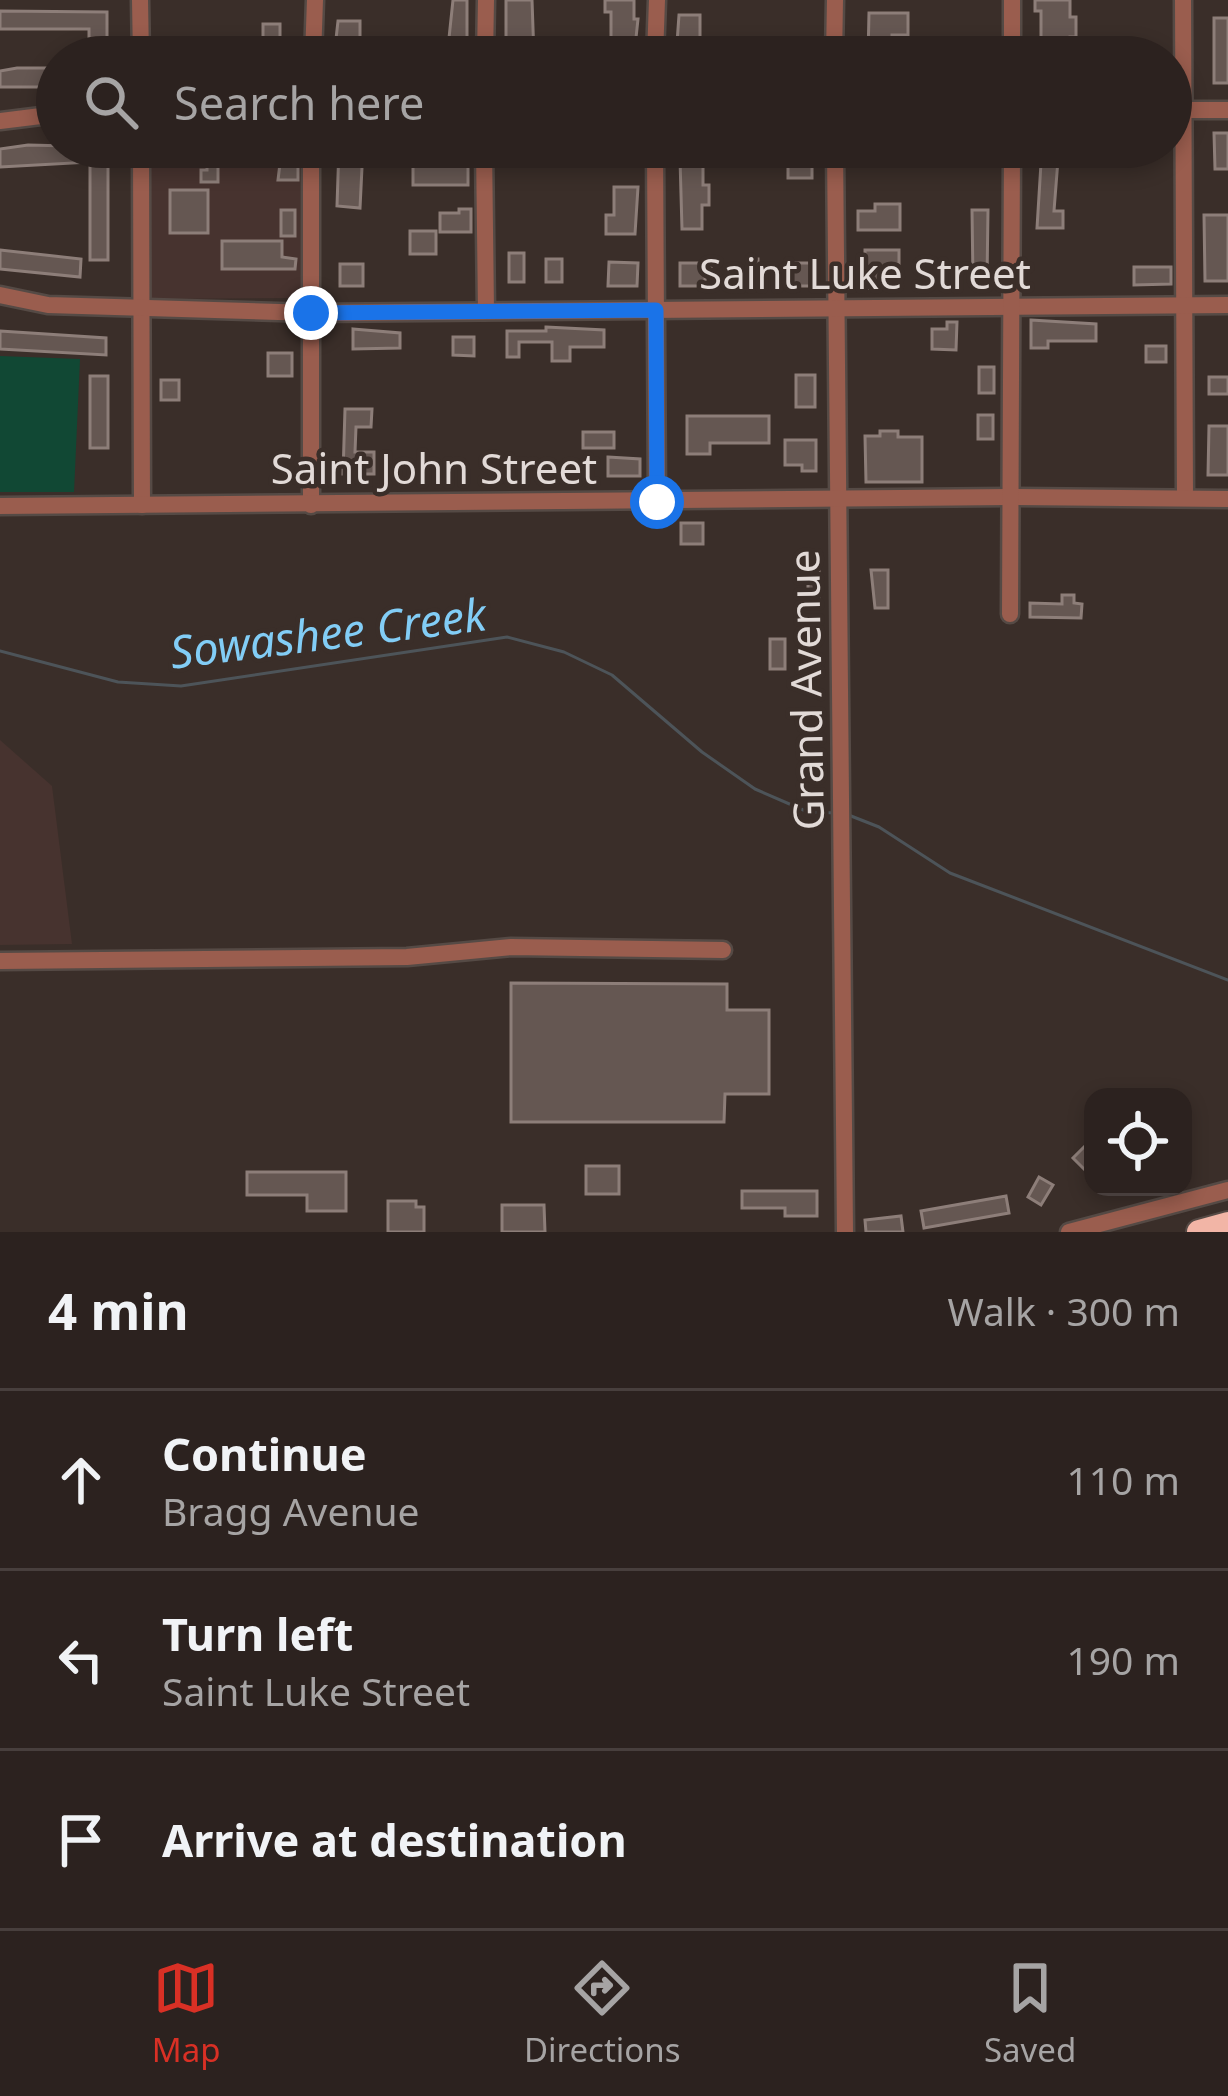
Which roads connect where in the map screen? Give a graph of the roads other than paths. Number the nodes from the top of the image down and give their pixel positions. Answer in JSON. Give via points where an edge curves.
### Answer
{"nodes":[{"id":1,"x":140,"y":0,"type":"edge"},
{"id":2,"x":315,"y":0,"type":"edge"},
{"id":3,"x":486,"y":0,"type":"edge"},
{"id":4,"x":657,"y":0,"type":"edge"},
{"id":5,"x":835,"y":0,"type":"edge"},
{"id":6,"x":1012,"y":0,"type":"edge"},
{"id":7,"x":1184,"y":0,"type":"edge"},
{"id":8,"x":141,"y":36,"type":"edge"},
{"id":9,"x":314,"y":36,"type":"edge"},
{"id":10,"x":485,"y":36,"type":"edge"},
{"id":11,"x":656,"y":36,"type":"edge"},
{"id":12,"x":835,"y":36,"type":"edge"},
{"id":13,"x":1012,"y":36,"type":"edge"},
{"id":14,"x":1181,"y":36,"type":"edge"},
{"id":15,"x":1192,"y":110,"type":"edge"},
{"id":16,"x":1228,"y":110,"type":"edge"},
{"id":17,"x":36,"y":117,"type":"edge"},
{"id":18,"x":0,"y":121,"type":"edge"},
{"id":19,"x":141,"y":168,"type":"edge"},
{"id":20,"x":311,"y":168,"type":"edge"},
{"id":21,"x":484,"y":168,"type":"edge"},
{"id":22,"x":655,"y":168,"type":"edge"},
{"id":23,"x":835,"y":168,"type":"edge"},
{"id":24,"x":1012,"y":168,"type":"edge"},
{"id":25,"x":1178,"y":168,"type":"edge"},
{"id":26,"x":0,"y":295,"type":"edge"},
{"id":27,"x":1228,"y":304,"type":"edge"},
{"id":28,"x":1183,"y":306,"type":"junction"},
{"id":29,"x":1010,"y":308,"type":"junction"},
{"id":30,"x":838,"y":309,"type":"junction"},
{"id":31,"x":141,"y":310,"type":"junction"},
{"id":32,"x":656,"y":310,"type":"junction"},
{"id":33,"x":486,"y":311,"type":"junction"},
{"id":34,"x":311,"y":313,"type":"junction"},
{"id":35,"x":1009,"y":497,"type":"junction"},
{"id":36,"x":1185,"y":497,"type":"junction"},
{"id":37,"x":837,"y":499,"type":"junction"},
{"id":38,"x":1228,"y":499,"type":"edge"},
{"id":39,"x":657,"y":502,"type":"junction"},
{"id":40,"x":142,"y":505,"type":"junction"},
{"id":41,"x":311,"y":505,"type":"junction"},
{"id":42,"x":0,"y":506,"type":"edge"},
{"id":43,"x":1010,"y":614,"type":"dead end"},
{"id":44,"x":723,"y":950,"type":"dead end"},
{"id":45,"x":0,"y":961,"type":"edge"},
{"id":46,"x":1228,"y":1190,"type":"edge"},
{"id":47,"x":1228,"y":1224,"type":"edge"},
{"id":48,"x":845,"y":1232,"type":"edge"},
{"id":49,"x":1070,"y":1232,"type":"edge"},
{"id":50,"x":1199,"y":1232,"type":"edge"}],
"edges":[{"from":1,"to":8,"type":"street"},
{"from":2,"to":9,"type":"street"},
{"from":3,"to":10,"type":"street"},
{"from":4,"to":11,"type":"street"},
{"from":5,"to":12,"type":"street"},
{"from":6,"to":13,"type":"street"},
{"from":7,"to":14,"type":"street"},
{"from":15,"to":16,"type":"street"},
{"from":17,"to":18,"type":"street"},
{"from":19,"to":31,"type":"street"},
{"from":20,"to":34,"type":"street"},
{"from":21,"to":33,"type":"street"},
{"from":22,"to":32,"type":"street"},
{"from":23,"to":30,"type":"street","name":"Grand Avenue"},
{"from":24,"to":29,"type":"street"},
{"from":25,"to":28,"type":"street"},
{"from":26,"to":31,"type":"street","name":"Saint Luke Street"},
{"from":27,"to":28,"type":"street","name":"Saint Luke Street"},
{"from":28,"to":29,"type":"street","name":"Saint Luke Street"},
{"from":28,"to":36,"type":"street"},
{"from":29,"to":30,"type":"street","name":"Saint Luke Street"},
{"from":29,"to":35,"type":"street"},
{"from":30,"to":32,"type":"street","name":"Saint Luke Street"},
{"from":30,"to":37,"type":"street","name":"Grand Avenue"},
{"from":31,"to":34,"type":"street","name":"Saint Luke Street"},
{"from":31,"to":40,"type":"street"},
{"from":32,"to":33,"type":"street","name":"Saint Luke Street"},
{"from":32,"to":39,"type":"street"},
{"from":33,"to":34,"type":"street","name":"Saint Luke Street"},
{"from":34,"to":41,"type":"street"},
{"from":35,"to":36,"type":"street","name":"Saint John Street"},
{"from":35,"to":37,"type":"street","name":"Saint John Street"},
{"from":35,"to":43,"type":"street"},
{"from":36,"to":38,"type":"street","name":"Saint John Street"},
{"from":37,"to":39,"type":"street","name":"Saint John Street"},
{"from":37,"to":48,"type":"street","name":"Grand Avenue"},
{"from":39,"to":41,"type":"street","name":"Saint John Street"},
{"from":40,"to":41,"type":"street","name":"Saint John Street"},
{"from":40,"to":42,"type":"street","name":"Saint John Street"},
{"from":44,"to":45,"type":"street","via":[[511,947],[407,957]]},
{"from":46,"to":49,"type":"street"},
{"from":47,"to":50,"type":"highway"}]}
